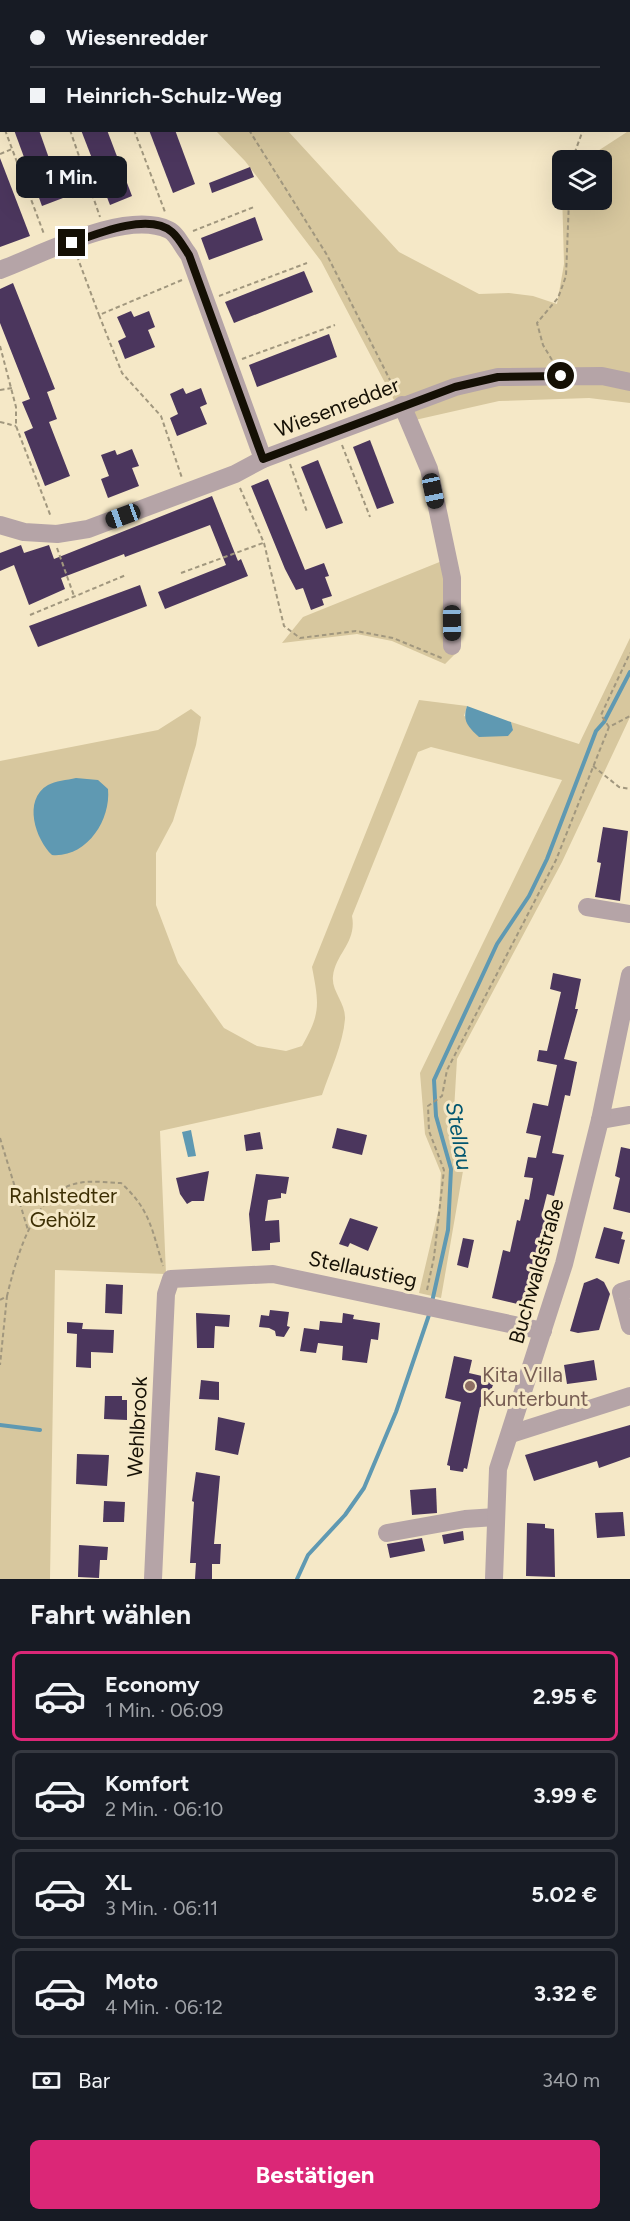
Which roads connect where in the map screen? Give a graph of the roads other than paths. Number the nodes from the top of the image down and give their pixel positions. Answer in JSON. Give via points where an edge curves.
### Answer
{"nodes":[{"id":1,"x":0,"y":270,"type":"edge"},
{"id":2,"x":630,"y":382,"type":"edge"},
{"id":3,"x":402,"y":405,"type":"junction"},
{"id":4,"x":263,"y":459,"type":"junction"},
{"id":5,"x":0,"y":525,"type":"edge"},
{"id":6,"x":452,"y":646,"type":"road end"},
{"id":7,"x":587,"y":907,"type":"dead end"},
{"id":8,"x":630,"y":914,"type":"edge"},
{"id":9,"x":630,"y":975,"type":"edge"},
{"id":10,"x":630,"y":1115,"type":"edge"},
{"id":11,"x":600,"y":1120,"type":"junction"},
{"id":12,"x":171,"y":1279,"type":"joint"},
{"id":13,"x":630,"y":1289,"type":"edge"},
{"id":14,"x":630,"y":1326,"type":"edge"},
{"id":15,"x":543,"y":1331,"type":"junction"},
{"id":16,"x":630,"y":1396,"type":"edge"},
{"id":17,"x":511,"y":1434,"type":"junction"},
{"id":18,"x":496,"y":1517,"type":"junction"},
{"id":19,"x":387,"y":1533,"type":"dead end"},
{"id":20,"x":153,"y":1579,"type":"edge"},
{"id":21,"x":494,"y":1579,"type":"edge"}],
"edges":[{"from":1,"to":4,"type":"street","via":[[104,231],[148,223],[174,234],[189,255]]},
{"from":2,"to":3,"type":"street","name":"Wiesenredder","via":[[602,376],[498,377]]},
{"from":3,"to":4,"type":"street","name":"Wiesenredder"},
{"from":3,"to":6,"type":"street","via":[[429,469],[452,578]]},
{"from":4,"to":5,"type":"street","name":"Wiesenredder","via":[[235,474],[88,529],[54,534]]},
{"from":7,"to":8,"type":"street"},
{"from":9,"to":11,"type":"street","name":"Buchwaldstraße"},
{"from":10,"to":11,"type":"street"},
{"from":11,"to":15,"type":"street","name":"Buchwaldstraße"},
{"from":12,"to":15,"type":"street","name":"Stellaustieg","via":[[273,1274]]},
{"from":12,"to":20,"type":"street","name":"Wehlbrook","via":[[166,1294]]},
{"from":13,"to":14,"type":"street","via":[[621,1292]]},
{"from":15,"to":17,"type":"street","name":"Buchwaldstraße"},
{"from":16,"to":17,"type":"street"},
{"from":17,"to":18,"type":"street","name":"Buchwaldstraße","via":[[498,1469]]},
{"from":18,"to":19,"type":"street"},
{"from":18,"to":21,"type":"street","name":"Buchwaldstraße"}]}
